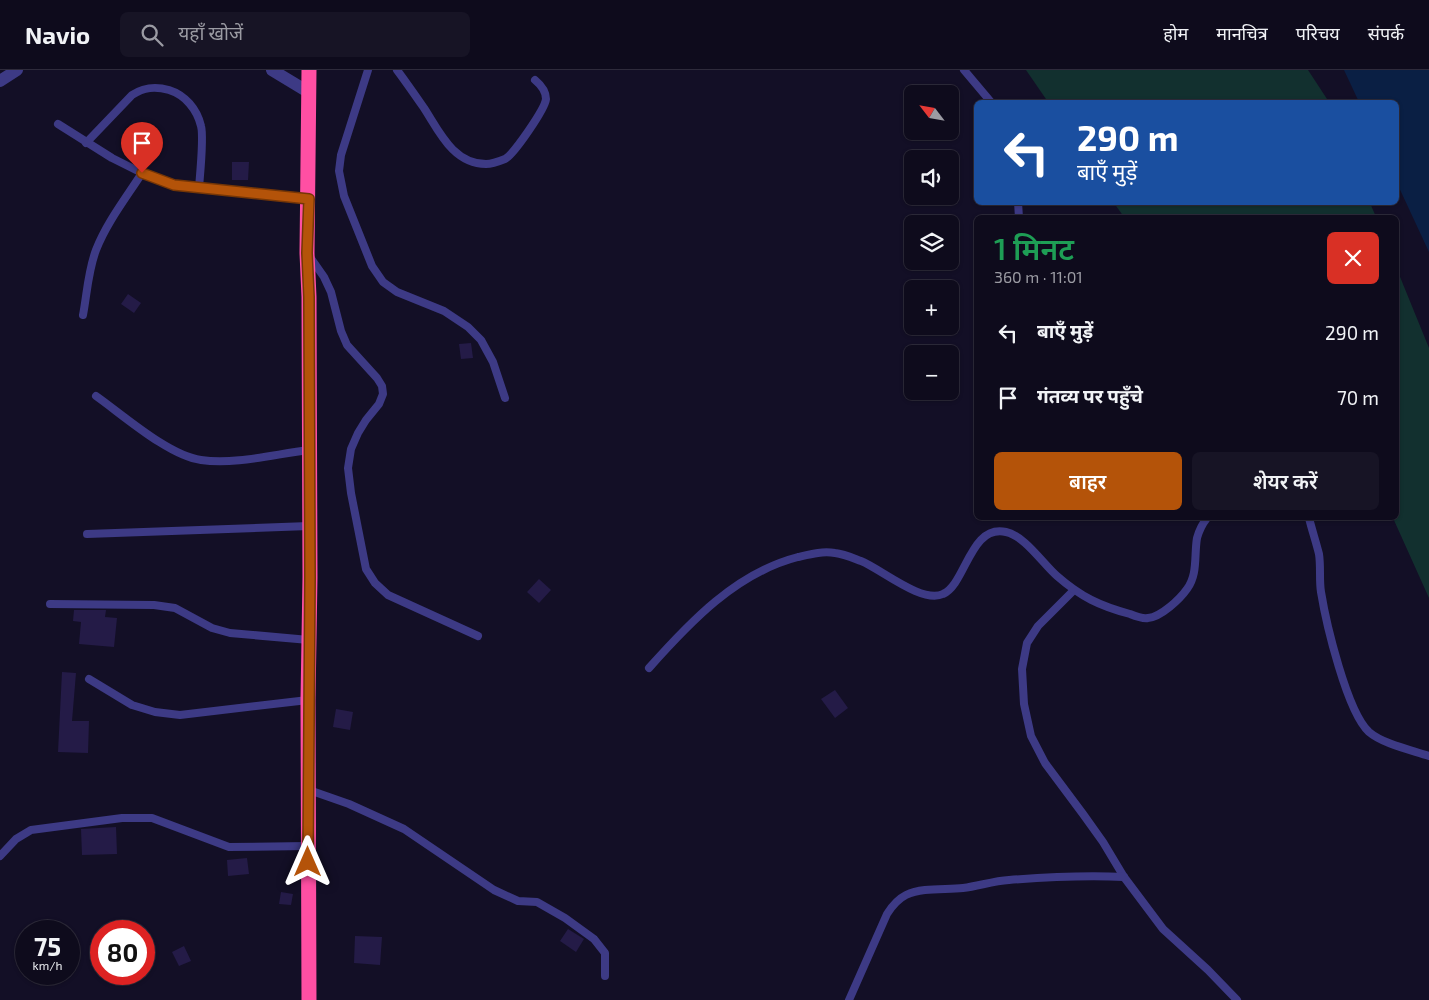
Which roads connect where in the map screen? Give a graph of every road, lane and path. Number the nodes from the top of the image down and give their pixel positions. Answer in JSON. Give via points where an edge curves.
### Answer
{"nodes":[{"id":1,"x":18,"y":70,"type":"edge"},
{"id":2,"x":272,"y":70,"type":"edge"},
{"id":3,"x":308,"y":70,"type":"edge"},
{"id":4,"x":368,"y":70,"type":"edge"},
{"id":5,"x":397,"y":70,"type":"edge"},
{"id":6,"x":964,"y":70,"type":"edge"},
{"id":7,"x":535,"y":80,"type":"dead end"},
{"id":8,"x":0,"y":81,"type":"edge"},
{"id":9,"x":310,"y":93,"type":"junction"},
{"id":10,"x":990,"y":100,"type":"edge"},
{"id":11,"x":58,"y":124,"type":"dead end"},
{"id":12,"x":86,"y":143,"type":"junction"},
{"id":13,"x":142,"y":173,"type":"junction"},
{"id":14,"x":199,"y":188,"type":"junction"},
{"id":15,"x":309,"y":199,"type":"junction"},
{"id":16,"x":307,"y":253,"type":"junction"},
{"id":17,"x":83,"y":315,"type":"dead end"},
{"id":18,"x":96,"y":396,"type":"dead end"},
{"id":19,"x":505,"y":398,"type":"dead end"},
{"id":20,"x":309,"y":450,"type":"junction"},
{"id":21,"x":1206,"y":520,"type":"edge"},
{"id":22,"x":1310,"y":520,"type":"edge"},
{"id":23,"x":309,"y":526,"type":"junction"},
{"id":24,"x":87,"y":534,"type":"dead end"},
{"id":25,"x":1074,"y":590,"type":"junction"},
{"id":26,"x":50,"y":604,"type":"dead end"},
{"id":27,"x":478,"y":636,"type":"dead end"},
{"id":28,"x":309,"y":640,"type":"junction"},
{"id":29,"x":649,"y":668,"type":"dead end"},
{"id":30,"x":89,"y":679,"type":"dead end"},
{"id":31,"x":308,"y":700,"type":"junction"},
{"id":32,"x":1429,"y":756,"type":"edge"},
{"id":33,"x":309,"y":790,"type":"junction"},
{"id":34,"x":308,"y":846,"type":"junction"},
{"id":35,"x":0,"y":856,"type":"edge"},
{"id":36,"x":1124,"y":877,"type":"junction"},
{"id":37,"x":606,"y":976,"type":"dead end"},
{"id":38,"x":309,"y":1000,"type":"edge"},
{"id":39,"x":849,"y":1000,"type":"edge"},
{"id":40,"x":1236,"y":1000,"type":"edge"}],
"edges":[{"from":1,"to":8,"type":"street"},
{"from":2,"to":9,"type":"street"},
{"from":3,"to":9,"type":"highway"},
{"from":4,"to":19,"type":"lane","via":[[341,154],[339,171],[344,196],[372,266],[397,292],[444,310],[468,327],[481,340],[493,362]]},
{"from":5,"to":7,"type":"lane","via":[[440,136],[456,153],[470,161],[487,164],[505,159],[518,146],[543,108],[546,99],[543,86]]},
{"from":6,"to":10,"type":"lane"},
{"from":9,"to":15,"type":"highway"},
{"from":11,"to":12,"type":"lane"},
{"from":12,"to":13,"type":"lane"},
{"from":12,"to":14,"type":"lane","via":[[140,90],[155,86],[172,91],[194,108],[202,127]]},
{"from":13,"to":14,"type":"lane","via":[[174,185]]},
{"from":13,"to":17,"type":"lane","via":[[107,227],[96,252]]},
{"from":14,"to":15,"type":"lane"},
{"from":15,"to":16,"type":"highway"},
{"from":16,"to":20,"type":"highway"},
{"from":16,"to":27,"type":"lane","via":[[331,292],[347,345],[382,386],[381,399],[351,449],[348,468],[366,569],[388,595]]},
{"from":18,"to":20,"type":"lane","via":[[178,452],[200,460],[227,461]]},
{"from":20,"to":23,"type":"highway"},
{"from":21,"to":25,"type":"lane","via":[[1198,536],[1195,575],[1176,602],[1162,612],[1148,618],[1122,612],[1092,602]]},
{"from":22,"to":32,"type":"lane","via":[[1319,555],[1327,625],[1343,681],[1358,718],[1369,732],[1382,740]]},
{"from":23,"to":24,"type":"lane"},
{"from":23,"to":28,"type":"highway"},
{"from":25,"to":29,"type":"lane","via":[[1056,576],[1031,548],[1006,532],[987,534],[975,546],[954,584],[944,594],[933,596],[919,593],[861,561],[822,552],[782,562],[742,581],[688,625]]},
{"from":25,"to":36,"type":"lane","via":[[1038,626],[1027,643],[1022,669],[1024,704],[1031,736],[1045,764],[1103,842]]},
{"from":26,"to":28,"type":"lane","via":[[154,605],[175,608],[212,628],[230,633]]},
{"from":28,"to":31,"type":"highway"},
{"from":30,"to":31,"type":"lane","via":[[132,705],[155,712],[180,714]]},
{"from":31,"to":33,"type":"highway"},
{"from":33,"to":34,"type":"highway"},
{"from":33,"to":37,"type":"lane","via":[[404,829],[494,890],[518,901],[537,902],[566,918],[594,939],[605,952]]},
{"from":34,"to":35,"type":"lane","via":[[228,847],[152,818],[131,818],[30,830]]},
{"from":34,"to":38,"type":"highway"},
{"from":36,"to":39,"type":"lane","via":[[1008,880],[906,895],[894,903],[887,914]]},
{"from":36,"to":40,"type":"lane","via":[[1163,929]]}]}
